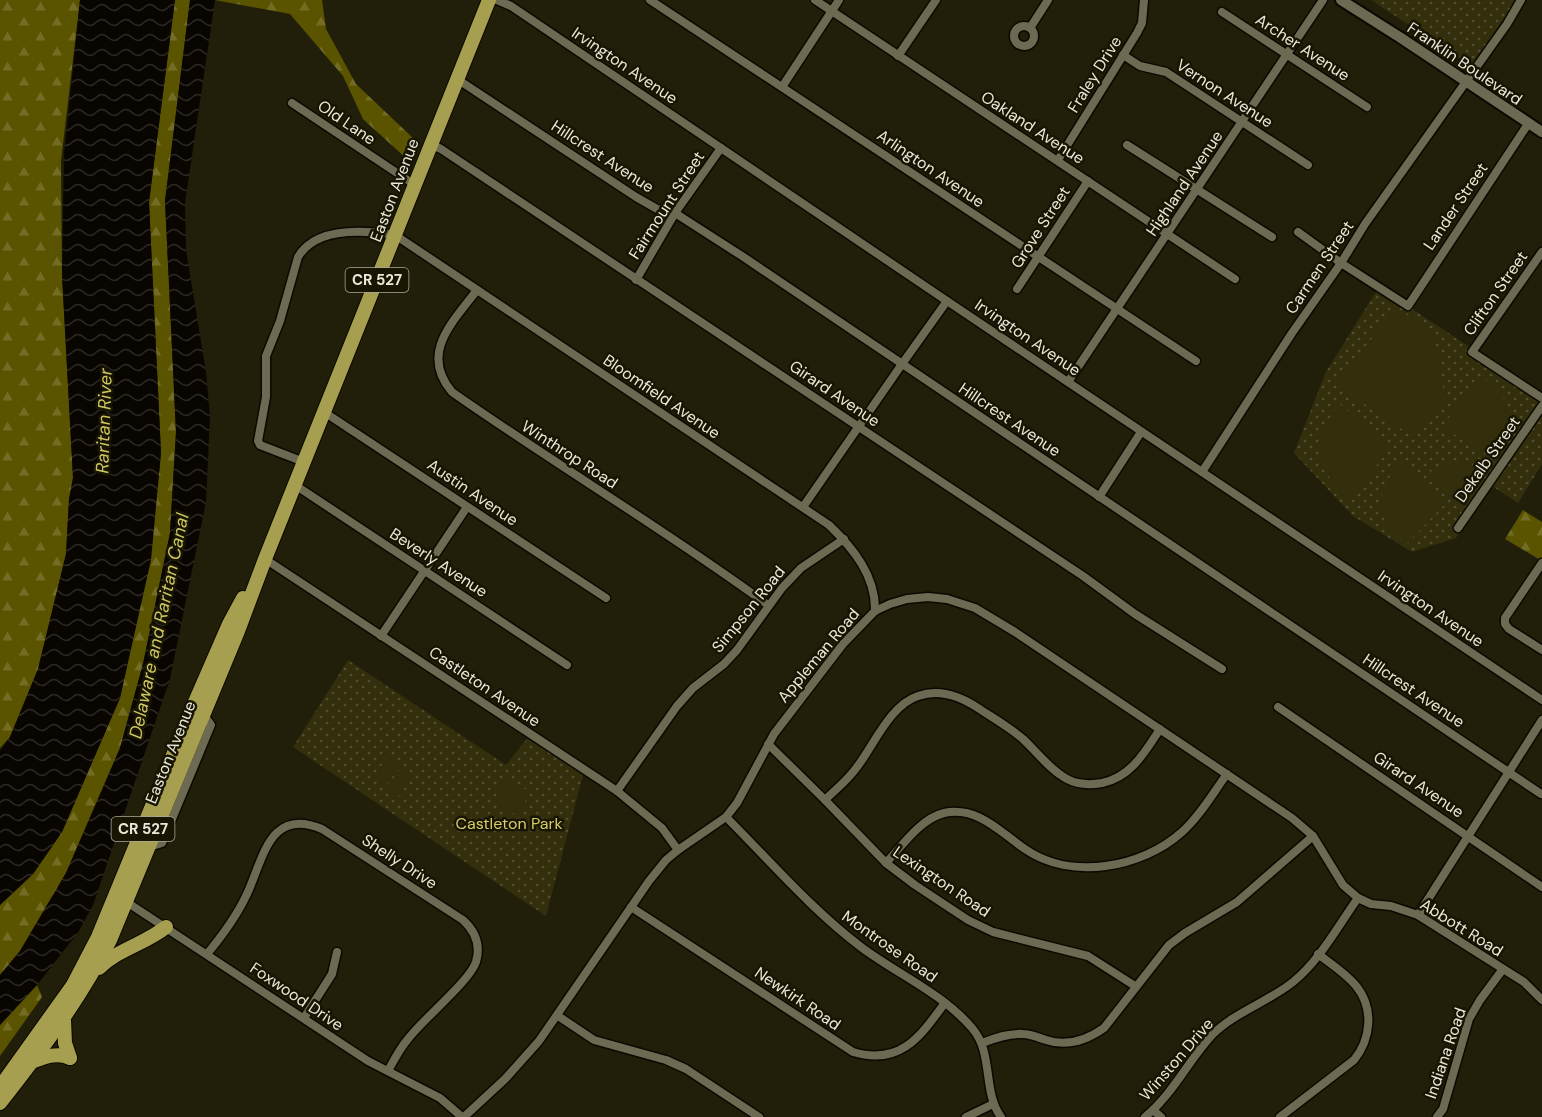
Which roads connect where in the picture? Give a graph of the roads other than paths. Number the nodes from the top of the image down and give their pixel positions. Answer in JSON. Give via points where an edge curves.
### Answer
{"nodes":[{"id":1,"x":489,"y":0,"type":"edge"},
{"id":2,"x":497,"y":0,"type":"edge"},
{"id":3,"x":650,"y":0,"type":"edge"},
{"id":4,"x":815,"y":0,"type":"edge"},
{"id":5,"x":839,"y":0,"type":"edge"},
{"id":6,"x":936,"y":0,"type":"edge"},
{"id":7,"x":1048,"y":0,"type":"edge"},
{"id":8,"x":1144,"y":0,"type":"edge"},
{"id":9,"x":1323,"y":0,"type":"edge"},
{"id":10,"x":1341,"y":0,"type":"edge"},
{"id":11,"x":1521,"y":0,"type":"edge"},
{"id":12,"x":832,"y":11,"type":"junction"},
{"id":13,"x":1222,"y":12,"type":"dead end"},
{"id":14,"x":1030,"y":28,"type":"dead end"},
{"id":15,"x":1123,"y":55,"type":"junction"},
{"id":16,"x":1287,"y":55,"type":"junction"},
{"id":17,"x":898,"y":56,"type":"junction"},
{"id":18,"x":457,"y":79,"type":"junction"},
{"id":19,"x":1465,"y":82,"type":"junction"},
{"id":20,"x":782,"y":87,"type":"junction"},
{"id":21,"x":292,"y":102,"type":"dead end"},
{"id":22,"x":1367,"y":107,"type":"dead end"},
{"id":23,"x":1242,"y":122,"type":"junction"},
{"id":24,"x":1528,"y":124,"type":"junction"},
{"id":25,"x":1542,"y":132,"type":"edge"},
{"id":26,"x":430,"y":144,"type":"junction"},
{"id":27,"x":1127,"y":145,"type":"dead end"},
{"id":28,"x":721,"y":148,"type":"junction"},
{"id":29,"x":1058,"y":160,"type":"junction"},
{"id":30,"x":1308,"y":165,"type":"dead end"},
{"id":31,"x":1088,"y":182,"type":"junction"},
{"id":32,"x":415,"y":185,"type":"junction"},
{"id":33,"x":1197,"y":190,"type":"junction"},
{"id":34,"x":675,"y":213,"type":"junction"},
{"id":35,"x":1298,"y":232,"type":"dead end"},
{"id":36,"x":1168,"y":234,"type":"junction"},
{"id":37,"x":395,"y":235,"type":"junction"},
{"id":38,"x":1272,"y":237,"type":"dead end"},
{"id":39,"x":1542,"y":252,"type":"edge"},
{"id":40,"x":1039,"y":257,"type":"junction"},
{"id":41,"x":1341,"y":263,"type":"junction"},
{"id":42,"x":636,"y":279,"type":"junction"},
{"id":43,"x":1235,"y":279,"type":"dead end"},
{"id":44,"x":1017,"y":289,"type":"dead end"},
{"id":45,"x":477,"y":290,"type":"junction"},
{"id":46,"x":947,"y":301,"type":"junction"},
{"id":47,"x":1117,"y":310,"type":"junction"},
{"id":48,"x":1196,"y":361,"type":"dead end"},
{"id":49,"x":902,"y":364,"type":"junction"},
{"id":50,"x":1068,"y":382,"type":"junction"},
{"id":51,"x":1542,"y":398,"type":"edge"},
{"id":52,"x":1542,"y":406,"type":"edge"},
{"id":53,"x":324,"y":412,"type":"junction"},
{"id":54,"x":859,"y":427,"type":"junction"},
{"id":55,"x":1141,"y":432,"type":"junction"},
{"id":56,"x":303,"y":462,"type":"junction"},
{"id":57,"x":1202,"y":472,"type":"junction"},
{"id":58,"x":295,"y":484,"type":"junction"},
{"id":59,"x":1099,"y":497,"type":"junction"},
{"id":60,"x":467,"y":507,"type":"junction"},
{"id":61,"x":803,"y":507,"type":"junction"},
{"id":62,"x":1458,"y":528,"type":"dead end"},
{"id":63,"x":844,"y":539,"type":"junction"},
{"id":64,"x":265,"y":559,"type":"junction"},
{"id":65,"x":1542,"y":563,"type":"edge"},
{"id":66,"x":425,"y":570,"type":"junction"},
{"id":67,"x":606,"y":598,"type":"dead end"},
{"id":68,"x":768,"y":605,"type":"junction"},
{"id":69,"x":875,"y":611,"type":"junction"},
{"id":70,"x":381,"y":636,"type":"junction"},
{"id":71,"x":1542,"y":650,"type":"edge"},
{"id":72,"x":567,"y":665,"type":"dead end"},
{"id":73,"x":1222,"y":669,"type":"dead end"},
{"id":74,"x":1542,"y":700,"type":"edge"},
{"id":75,"x":1278,"y":707,"type":"dead end"},
{"id":76,"x":198,"y":712,"type":"junction"},
{"id":77,"x":1542,"y":720,"type":"edge"},
{"id":78,"x":1160,"y":729,"type":"junction"},
{"id":79,"x":768,"y":744,"type":"junction"},
{"id":80,"x":1509,"y":771,"type":"junction"},
{"id":81,"x":1227,"y":774,"type":"junction"},
{"id":82,"x":170,"y":779,"type":"junction"},
{"id":83,"x":617,"y":791,"type":"junction"},
{"id":84,"x":1541,"y":794,"type":"edge"},
{"id":85,"x":825,"y":800,"type":"junction"},
{"id":86,"x":726,"y":817,"type":"junction"},
{"id":87,"x":1313,"y":836,"type":"junction"},
{"id":88,"x":1468,"y":836,"type":"junction"},
{"id":89,"x":149,"y":847,"type":"junction"},
{"id":90,"x":678,"y":850,"type":"junction"},
{"id":91,"x":885,"y":863,"type":"junction"},
{"id":92,"x":1542,"y":886,"type":"edge"},
{"id":93,"x":122,"y":898,"type":"junction"},
{"id":94,"x":1358,"y":898,"type":"junction"},
{"id":95,"x":631,"y":907,"type":"junction"},
{"id":96,"x":1418,"y":915,"type":"junction"},
{"id":97,"x":166,"y":927,"type":"junction"},
{"id":98,"x":337,"y":952,"type":"dead end"},
{"id":99,"x":207,"y":954,"type":"junction"},
{"id":100,"x":1318,"y":954,"type":"junction"},
{"id":101,"x":1503,"y":969,"type":"junction"},
{"id":102,"x":93,"y":974,"type":"junction"},
{"id":103,"x":1135,"y":986,"type":"junction"},
{"id":104,"x":1542,"y":1000,"type":"edge"},
{"id":105,"x":944,"y":1004,"type":"junction"},
{"id":106,"x":558,"y":1016,"type":"junction"},
{"id":107,"x":304,"y":1018,"type":"junction"},
{"id":108,"x":64,"y":1020,"type":"junction"},
{"id":109,"x":982,"y":1043,"type":"junction"},
{"id":110,"x":34,"y":1061,"type":"junction"},
{"id":111,"x":388,"y":1071,"type":"junction"},
{"id":112,"x":0,"y":1087,"type":"edge"},
{"id":113,"x":0,"y":1103,"type":"edge"},
{"id":114,"x":993,"y":1104,"type":"junction"},
{"id":115,"x":1153,"y":1110,"type":"junction"},
{"id":116,"x":463,"y":1117,"type":"edge"},
{"id":117,"x":759,"y":1117,"type":"edge"},
{"id":118,"x":966,"y":1117,"type":"edge"},
{"id":119,"x":1001,"y":1117,"type":"edge"},
{"id":120,"x":1145,"y":1117,"type":"edge"},
{"id":121,"x":1161,"y":1117,"type":"edge"},
{"id":122,"x":1280,"y":1117,"type":"edge"},
{"id":123,"x":1437,"y":1117,"type":"edge"}],
"edges":[{"from":1,"to":18,"type":"main road","name":"Easton Avenue","number":"CR 527"},
{"from":2,"to":28,"type":"street","name":"Irvington Avenue"},
{"from":3,"to":20,"type":"street","name":"Arlington Avenue"},
{"from":4,"to":12,"type":"street","name":"Oakland Avenue"},
{"from":5,"to":12,"type":"street"},
{"from":6,"to":17,"type":"street"},
{"from":7,"to":14,"type":"street"},
{"from":8,"to":15,"type":"street","name":"Fraley Drive","via":[[1142,23]]},
{"from":9,"to":16,"type":"street","name":"Highland Avenue"},
{"from":10,"to":19,"type":"street","name":"Franklin Boulevard"},
{"from":11,"to":19,"type":"street","name":"Carmen Street"},
{"from":12,"to":17,"type":"street","name":"Oakland Avenue"},
{"from":12,"to":20,"type":"street"},
{"from":13,"to":16,"type":"street","name":"Archer Avenue"},
{"from":15,"to":23,"type":"street","name":"Vernon Avenue","via":[[1140,66],[1166,72]]},
{"from":15,"to":29,"type":"street","name":"Fraley Drive"},
{"from":16,"to":22,"type":"street","name":"Archer Avenue"},
{"from":16,"to":23,"type":"street","name":"Highland Avenue"},
{"from":17,"to":29,"type":"street","name":"Oakland Avenue"},
{"from":18,"to":26,"type":"main road","name":"Easton Avenue","number":"CR 527"},
{"from":18,"to":34,"type":"street","name":"Hillcrest Avenue","via":[[636,197],[657,209]]},
{"from":19,"to":24,"type":"street","name":"Franklin Boulevard"},
{"from":19,"to":41,"type":"street","name":"Carmen Street"},
{"from":20,"to":40,"type":"street","name":"Arlington Avenue"},
{"from":21,"to":32,"type":"street","name":"Old Lane"},
{"from":23,"to":30,"type":"street","name":"Vernon Avenue"},
{"from":23,"to":33,"type":"street","name":"Highland Avenue"},
{"from":24,"to":25,"type":"street","name":"Franklin Boulevard"},
{"from":24,"to":41,"type":"street","name":"Lander Street","via":[[1408,306]]},
{"from":26,"to":32,"type":"main road","name":"Easton Avenue","number":"CR 527"},
{"from":26,"to":42,"type":"street","name":"Girard Avenue"},
{"from":27,"to":33,"type":"street"},
{"from":28,"to":34,"type":"street","name":"Fairmount Street"},
{"from":28,"to":46,"type":"street","name":"Irvington Avenue"},
{"from":29,"to":31,"type":"street","name":"Oakland Avenue"},
{"from":31,"to":36,"type":"street","name":"Oakland Avenue"},
{"from":31,"to":40,"type":"street","name":"Grove Street"},
{"from":32,"to":37,"type":"main road","name":"Easton Avenue","number":"CR 527"},
{"from":33,"to":36,"type":"street","name":"Highland Avenue"},
{"from":33,"to":38,"type":"street"},
{"from":34,"to":42,"type":"street","name":"Fairmount Street"},
{"from":34,"to":49,"type":"street","name":"Hillcrest Avenue"},
{"from":35,"to":41,"type":"street"},
{"from":36,"to":43,"type":"street","name":"Oakland Avenue"},
{"from":36,"to":47,"type":"street","name":"Highland Avenue"},
{"from":37,"to":45,"type":"street","name":"Bloomfield Avenue"},
{"from":37,"to":53,"type":"main road","name":"Easton Avenue","number":"CR 527"},
{"from":37,"to":56,"type":"street","via":[[374,231],[329,235],[313,241],[298,257],[266,356],[266,397],[258,441]]},
{"from":39,"to":51,"type":"street","name":"Clifton Street","via":[[1472,352]]},
{"from":40,"to":44,"type":"street","name":"Grove Street"},
{"from":40,"to":47,"type":"street","name":"Arlington Avenue"},
{"from":41,"to":57,"type":"street","name":"Carmen Street"},
{"from":42,"to":54,"type":"street","name":"Girard Avenue"},
{"from":45,"to":61,"type":"street","name":"Bloomfield Avenue"},
{"from":45,"to":68,"type":"street","name":"Winthrop Road","via":[[447,329],[438,348],[439,367],[452,392]]},
{"from":46,"to":49,"type":"street"},
{"from":46,"to":50,"type":"street","name":"Irvington Avenue"},
{"from":47,"to":48,"type":"street","name":"Arlington Avenue"},
{"from":47,"to":50,"type":"street","name":"Highland Avenue"},
{"from":49,"to":54,"type":"street"},
{"from":49,"to":59,"type":"street","name":"Hillcrest Avenue"},
{"from":50,"to":55,"type":"street","name":"Irvington Avenue"},
{"from":52,"to":62,"type":"street","name":"Dekalb Street"},
{"from":53,"to":56,"type":"main road","name":"Easton Avenue","number":"CR 527"},
{"from":53,"to":60,"type":"street","name":"Austin Avenue"},
{"from":54,"to":61,"type":"street"},
{"from":54,"to":73,"type":"street","name":"Girard Avenue"},
{"from":55,"to":57,"type":"street","name":"Irvington Avenue"},
{"from":55,"to":59,"type":"street"},
{"from":56,"to":58,"type":"main road","name":"Easton Avenue","number":"CR 527"},
{"from":57,"to":74,"type":"street","name":"Irvington Avenue"},
{"from":58,"to":64,"type":"main road","name":"Easton Avenue","number":"CR 527"},
{"from":58,"to":66,"type":"street","name":"Beverly Avenue"},
{"from":59,"to":80,"type":"street","name":"Hillcrest Avenue"},
{"from":60,"to":66,"type":"street"},
{"from":60,"to":67,"type":"street","name":"Austin Avenue"},
{"from":61,"to":63,"type":"street","name":"Bloomfield Avenue"},
{"from":63,"to":68,"type":"street","name":"Simpson Road","via":[[801,568]]},
{"from":63,"to":69,"type":"street","name":"Bloomfield Avenue","via":[[871,582]]},
{"from":64,"to":70,"type":"street","name":"Castleton Avenue"},
{"from":64,"to":76,"type":"main road","name":"Easton Avenue","number":"CR 527","via":[[229,624]]},
{"from":65,"to":71,"type":"street","via":[[1505,618],[1509,629]]},
{"from":66,"to":70,"type":"street"},
{"from":66,"to":72,"type":"street","name":"Beverly Avenue"},
{"from":68,"to":83,"type":"street","name":"Simpson Road","via":[[737,650],[677,706]]},
{"from":69,"to":78,"type":"street","name":"Appleman Road","via":[[907,599],[928,597],[975,608]]},
{"from":69,"to":79,"type":"street","name":"Appleman Road","via":[[843,644]]},
{"from":70,"to":83,"type":"street","name":"Castleton Avenue"},
{"from":75,"to":88,"type":"street","name":"Girard Avenue"},
{"from":76,"to":82,"type":"main road","name":"Easton Avenue","number":"CR 527"},
{"from":76,"to":89,"type":"street","via":[[211,725],[162,843]]},
{"from":77,"to":80,"type":"street"},
{"from":78,"to":81,"type":"street","name":"Appleman Road"},
{"from":78,"to":85,"type":"street","via":[[1139,760],[1119,778],[1095,784],[1078,783],[1057,773],[1022,738],[963,698],[949,693],[920,695],[897,709],[858,767]]},
{"from":79,"to":85,"type":"street","name":"Lexington Road"},
{"from":79,"to":86,"type":"street","name":"Appleman Road"},
{"from":80,"to":84,"type":"street","name":"Hillcrest Avenue"},
{"from":80,"to":88,"type":"street"},
{"from":81,"to":87,"type":"street","name":"Appleman Road"},
{"from":81,"to":91,"type":"street","via":[[1181,833],[1161,847],[1124,862],[1066,866],[1026,850],[981,817],[957,812],[923,824]]},
{"from":82,"to":89,"type":"main road","name":"Easton Avenue","number":"CR 527"},
{"from":82,"to":93,"type":"main road","name":"Easton Avenue","number":"CR 527"},
{"from":83,"to":90,"type":"street","name":"Castleton Avenue","via":[[662,828]]},
{"from":85,"to":91,"type":"street","name":"Lexington Road"},
{"from":86,"to":90,"type":"street","name":"Appleman Road"},
{"from":86,"to":105,"type":"street","name":"Montrose Road","via":[[823,915],[860,946]]},
{"from":87,"to":94,"type":"street","name":"Appleman Road","via":[[1343,885]]},
{"from":87,"to":103,"type":"street","via":[[1237,902],[1169,945]]},
{"from":88,"to":92,"type":"street","name":"Girard Avenue"},
{"from":88,"to":96,"type":"street"},
{"from":89,"to":93,"type":"main road","name":"Easton Avenue","number":"CR 527"},
{"from":90,"to":95,"type":"street","name":"Appleman Road"},
{"from":91,"to":103,"type":"street","name":"Lexington Road","via":[[968,920],[993,932],[1088,956]]},
{"from":93,"to":97,"type":"street","name":"Foxwood Drive"},
{"from":93,"to":102,"type":"main road","name":"Easton Avenue","number":"CR 527"},
{"from":93,"to":112,"type":"main road","name":"Easton Avenue","number":"CR 527","via":[[73,985]]},
{"from":94,"to":96,"type":"street","name":"Abbott Road"},
{"from":94,"to":100,"type":"street","name":"Winston Drive"},
{"from":95,"to":105,"type":"street","name":"Newkirk Road","via":[[853,1052],[869,1055],[902,1049],[922,1033]]},
{"from":95,"to":106,"type":"street","name":"Appleman Road"},
{"from":96,"to":101,"type":"street","name":"Abbott Road"},
{"from":97,"to":99,"type":"street","name":"Foxwood Drive"},
{"from":97,"to":102,"type":"main road","via":[[118,953]]},
{"from":98,"to":107,"type":"street","via":[[332,974]]},
{"from":99,"to":107,"type":"street","name":"Foxwood Drive"},
{"from":99,"to":111,"type":"street","name":"Shelly Drive","via":[[246,897],[272,838],[287,825],[322,829],[443,907],[474,933],[476,961],[461,983],[407,1039]]},
{"from":100,"to":115,"type":"street","name":"Winston Drive","via":[[1293,982],[1213,1035]]},
{"from":100,"to":122,"type":"street","via":[[1358,988],[1368,1012],[1367,1035],[1354,1060]]},
{"from":101,"to":104,"type":"street","name":"Abbott Road"},
{"from":101,"to":123,"type":"street","name":"Indiana Road","via":[[1469,1019],[1443,1109]]},
{"from":102,"to":108,"type":"main road","name":"Easton Avenue","number":"CR 527"},
{"from":103,"to":109,"type":"street","via":[[1104,1028],[1085,1040],[1058,1042],[1026,1033]]},
{"from":105,"to":109,"type":"street","name":"Montrose Road","via":[[964,1019]]},
{"from":106,"to":116,"type":"street","name":"Appleman Road","via":[[505,1079]]},
{"from":106,"to":117,"type":"street","via":[[594,1040],[686,1069]]},
{"from":107,"to":111,"type":"street","name":"Foxwood Drive"},
{"from":108,"to":110,"type":"main road","name":"Easton Avenue","number":"CR 527"},
{"from":108,"to":110,"type":"main road","via":[[70,1058],[52,1055]]},
{"from":109,"to":114,"type":"street","name":"Montrose Road"},
{"from":110,"to":113,"type":"main road","name":"Easton Avenue","number":"CR 527"},
{"from":111,"to":116,"type":"street","name":"Foxwood Drive","via":[[440,1098]]},
{"from":114,"to":118,"type":"street"},
{"from":114,"to":119,"type":"street","name":"Montrose Road"},
{"from":115,"to":120,"type":"street","name":"Winston Drive"},
{"from":115,"to":121,"type":"street"}]}
